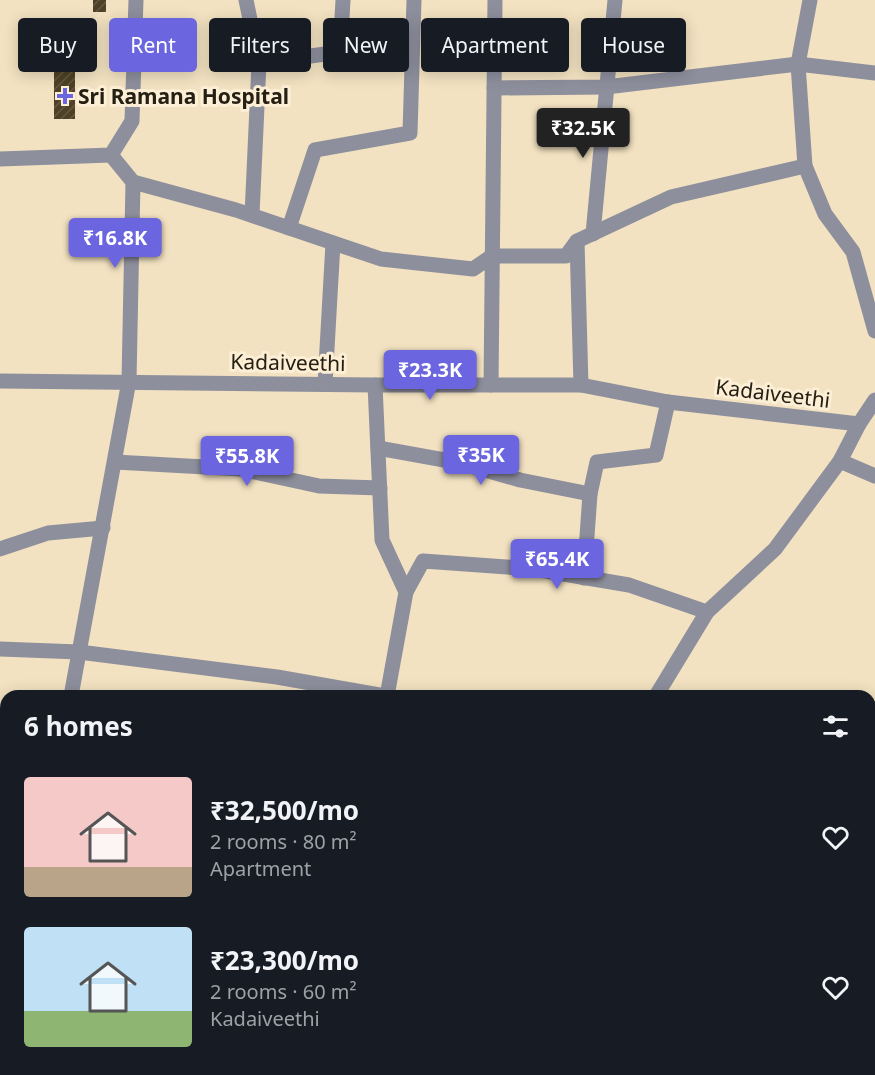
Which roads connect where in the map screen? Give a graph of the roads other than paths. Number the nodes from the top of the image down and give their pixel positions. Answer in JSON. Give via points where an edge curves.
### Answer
{"nodes":[{"id":1,"x":136,"y":0,"type":"edge"},
{"id":2,"x":246,"y":0,"type":"edge"},
{"id":3,"x":343,"y":0,"type":"edge"},
{"id":4,"x":414,"y":0,"type":"edge"},
{"id":5,"x":495,"y":0,"type":"edge"},
{"id":6,"x":615,"y":0,"type":"edge"},
{"id":7,"x":810,"y":0,"type":"edge"},
{"id":8,"x":250,"y":18,"type":"edge"},
{"id":9,"x":311,"y":56,"type":"edge"},
{"id":10,"x":798,"y":64,"type":"junction"},
{"id":11,"x":259,"y":72,"type":"edge"},
{"id":12,"x":875,"y":73,"type":"edge"},
{"id":13,"x":606,"y":87,"type":"junction"},
{"id":14,"x":494,"y":88,"type":"junction"},
{"id":15,"x":111,"y":155,"type":"junction"},
{"id":16,"x":0,"y":159,"type":"edge"},
{"id":17,"x":805,"y":166,"type":"junction"},
{"id":18,"x":133,"y":182,"type":"junction"},
{"id":19,"x":252,"y":215,"type":"junction"},
{"id":20,"x":290,"y":228,"type":"junction"},
{"id":21,"x":593,"y":234,"type":"junction"},
{"id":22,"x":577,"y":241,"type":"junction"},
{"id":23,"x":333,"y":243,"type":"junction"},
{"id":24,"x":492,"y":256,"type":"junction"},
{"id":25,"x":875,"y":331,"type":"edge"},
{"id":26,"x":0,"y":381,"type":"edge"},
{"id":27,"x":129,"y":381,"type":"junction"},
{"id":28,"x":325,"y":384,"type":"junction"},
{"id":29,"x":375,"y":385,"type":"junction"},
{"id":30,"x":491,"y":385,"type":"junction"},
{"id":31,"x":581,"y":385,"type":"junction"},
{"id":32,"x":875,"y":400,"type":"edge"},
{"id":33,"x":668,"y":402,"type":"junction"},
{"id":34,"x":860,"y":424,"type":"junction"},
{"id":35,"x":378,"y":448,"type":"junction"},
{"id":36,"x":840,"y":461,"type":"junction"},
{"id":37,"x":115,"y":462,"type":"junction"},
{"id":38,"x":875,"y":476,"type":"edge"},
{"id":39,"x":380,"y":488,"type":"junction"},
{"id":40,"x":590,"y":494,"type":"junction"},
{"id":41,"x":103,"y":528,"type":"junction"},
{"id":42,"x":0,"y":549,"type":"edge"},
{"id":43,"x":584,"y":578,"type":"junction"},
{"id":44,"x":406,"y":592,"type":"junction"},
{"id":45,"x":707,"y":612,"type":"junction"},
{"id":46,"x":0,"y":649,"type":"edge"},
{"id":47,"x":79,"y":652,"type":"junction"},
{"id":48,"x":72,"y":690,"type":"edge"},
{"id":49,"x":352,"y":690,"type":"edge"},
{"id":50,"x":387,"y":690,"type":"edge"},
{"id":51,"x":660,"y":690,"type":"edge"}],
"edges":[{"from":1,"to":15,"type":"street","via":[[132,121]]},
{"from":2,"to":8,"type":"street"},
{"from":3,"to":9,"type":"street","via":[[340,52]]},
{"from":4,"to":20,"type":"street","via":[[410,133],[315,150]]},
{"from":5,"to":14,"type":"street"},
{"from":6,"to":13,"type":"street"},
{"from":7,"to":10,"type":"street"},
{"from":10,"to":12,"type":"street"},
{"from":10,"to":13,"type":"street"},
{"from":10,"to":17,"type":"street"},
{"from":11,"to":19,"type":"street"},
{"from":13,"to":14,"type":"street"},
{"from":13,"to":21,"type":"street"},
{"from":14,"to":24,"type":"street"},
{"from":15,"to":16,"type":"street"},
{"from":15,"to":18,"type":"street"},
{"from":17,"to":21,"type":"street","via":[[671,197]]},
{"from":17,"to":25,"type":"street","via":[[825,214],[852,252]]},
{"from":18,"to":19,"type":"street"},
{"from":18,"to":27,"type":"street"},
{"from":19,"to":20,"type":"street"},
{"from":20,"to":23,"type":"street"},
{"from":21,"to":22,"type":"street"},
{"from":22,"to":24,"type":"street","via":[[566,256]]},
{"from":22,"to":31,"type":"street"},
{"from":23,"to":24,"type":"street","via":[[381,259],[473,269]]},
{"from":23,"to":28,"type":"street"},
{"from":24,"to":30,"type":"street"},
{"from":26,"to":27,"type":"street","name":"Kadaiveethi"},
{"from":27,"to":28,"type":"street","name":"Kadaiveethi"},
{"from":27,"to":37,"type":"street"},
{"from":28,"to":29,"type":"street","name":"Kadaiveethi"},
{"from":29,"to":30,"type":"street","name":"Kadaiveethi"},
{"from":29,"to":35,"type":"street"},
{"from":30,"to":31,"type":"street","name":"Kadaiveethi"},
{"from":31,"to":33,"type":"street","name":"Kadaiveethi"},
{"from":32,"to":34,"type":"street"},
{"from":33,"to":34,"type":"street","name":"Kadaiveethi"},
{"from":33,"to":40,"type":"street","via":[[656,455],[597,462]]},
{"from":34,"to":36,"type":"street"},
{"from":35,"to":39,"type":"street"},
{"from":35,"to":40,"type":"street"},
{"from":36,"to":38,"type":"street"},
{"from":36,"to":45,"type":"street","via":[[775,549]]},
{"from":37,"to":39,"type":"street","via":[[241,469],[319,486]]},
{"from":37,"to":41,"type":"street"},
{"from":39,"to":44,"type":"street","via":[[382,540]]},
{"from":40,"to":43,"type":"street"},
{"from":41,"to":42,"type":"street","via":[[48,533]]},
{"from":41,"to":47,"type":"street"},
{"from":43,"to":44,"type":"street","via":[[534,569],[423,561]]},
{"from":43,"to":45,"type":"street","via":[[629,585]]},
{"from":44,"to":50,"type":"street"},
{"from":45,"to":51,"type":"street"},
{"from":46,"to":47,"type":"street"},
{"from":47,"to":48,"type":"street"},
{"from":47,"to":49,"type":"street"}]}
